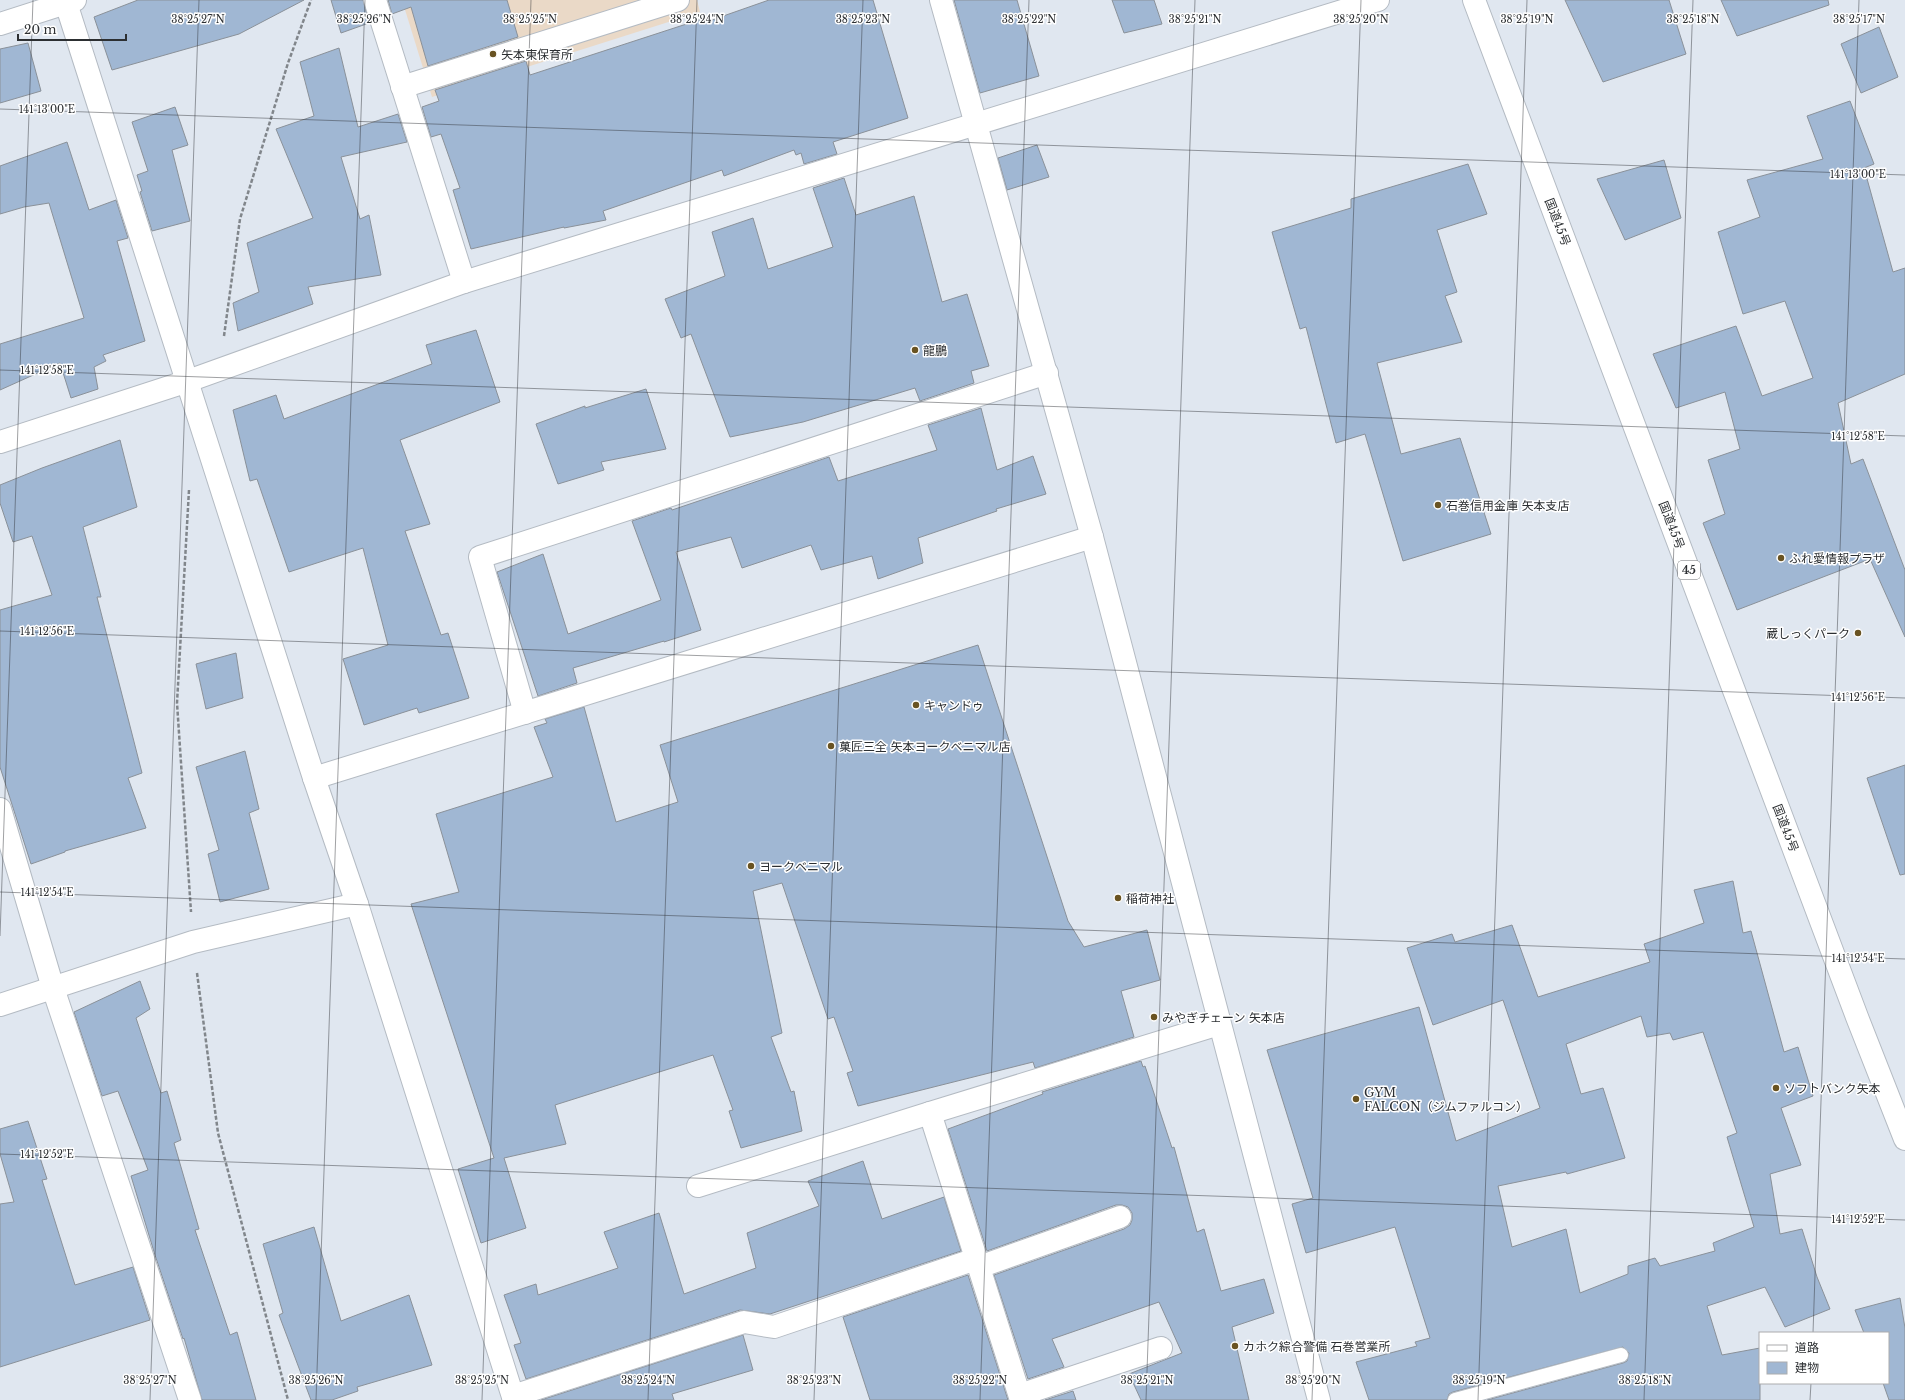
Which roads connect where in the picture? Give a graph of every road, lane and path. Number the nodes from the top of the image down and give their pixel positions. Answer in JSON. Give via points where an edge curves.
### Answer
{"nodes":[{"id":1,"x":311,"y":0,"type":"edge"},
{"id":2,"x":376,"y":0,"type":"edge"},
{"id":3,"x":678,"y":0,"type":"edge"},
{"id":4,"x":941,"y":0,"type":"edge"},
{"id":5,"x":1378,"y":0,"type":"edge"},
{"id":6,"x":1474,"y":0,"type":"edge"},
{"id":7,"x":69,"y":1,"type":"edge"},
{"id":8,"x":0,"y":24,"type":"edge"},
{"id":9,"x":402,"y":87,"type":"junction"},
{"id":10,"x":975,"y":123,"type":"junction"},
{"id":11,"x":464,"y":282,"type":"junction"},
{"id":12,"x":219,"y":369,"type":"junction"},
{"id":13,"x":1047,"y":373,"type":"junction"},
{"id":14,"x":188,"y":381,"type":"junction"},
{"id":15,"x":0,"y":442,"type":"edge"},
{"id":16,"x":189,"y":484,"type":"dead end"},
{"id":17,"x":1092,"y":536,"type":"junction"},
{"id":18,"x":525,"y":713,"type":"junction"},
{"id":19,"x":314,"y":778,"type":"junction"},
{"id":20,"x":0,"y":809,"type":"edge"},
{"id":21,"x":357,"y":904,"type":"junction"},
{"id":22,"x":192,"y":942,"type":"junction"},
{"id":23,"x":53,"y":988,"type":"junction"},
{"id":24,"x":0,"y":1005,"type":"edge"},
{"id":25,"x":1219,"y":1024,"type":"junction"},
{"id":26,"x":930,"y":1113,"type":"junction"},
{"id":27,"x":1905,"y":1139,"type":"edge"},
{"id":28,"x":698,"y":1186,"type":"dead end"},
{"id":29,"x":1120,"y":1217,"type":"dead end"},
{"id":30,"x":977,"y":1263,"type":"junction"},
{"id":31,"x":1161,"y":1348,"type":"dead end"},
{"id":32,"x":1621,"y":1355,"type":"dead end"},
{"id":33,"x":514,"y":1398,"type":"edge"},
{"id":34,"x":1020,"y":1398,"type":"edge"},
{"id":35,"x":190,"y":1400,"type":"edge"},
{"id":36,"x":288,"y":1400,"type":"edge"},
{"id":37,"x":1319,"y":1400,"type":"edge"},
{"id":38,"x":1455,"y":1400,"type":"edge"}],
"edges":[{"from":1,"to":12,"type":"path","via":[[288,63],[240,219]]},
{"from":2,"to":9,"type":"main road"},
{"from":3,"to":9,"type":"main road"},
{"from":4,"to":10,"type":"main road"},
{"from":5,"to":10,"type":"main road"},
{"from":6,"to":27,"type":"main road","name":"国道45号","number":"45"},
{"from":7,"to":8,"type":"main road"},
{"from":7,"to":14,"type":"main road"},
{"from":9,"to":11,"type":"main road"},
{"from":10,"to":11,"type":"main road"},
{"from":10,"to":13,"type":"main road"},
{"from":11,"to":12,"type":"main road"},
{"from":12,"to":14,"type":"main road"},
{"from":13,"to":17,"type":"main road"},
{"from":13,"to":18,"type":"main road","via":[[480,556]]},
{"from":14,"to":15,"type":"main road"},
{"from":14,"to":19,"type":"main road"},
{"from":16,"to":22,"type":"path","via":[[177,703]]},
{"from":17,"to":18,"type":"main road"},
{"from":17,"to":25,"type":"main road"},
{"from":18,"to":19,"type":"main road"},
{"from":19,"to":21,"type":"main road"},
{"from":20,"to":23,"type":"main road"},
{"from":21,"to":22,"type":"main road"},
{"from":21,"to":33,"type":"main road"},
{"from":22,"to":23,"type":"main road"},
{"from":22,"to":36,"type":"path","via":[[218,1133]]},
{"from":23,"to":24,"type":"main road"},
{"from":23,"to":35,"type":"main road"},
{"from":25,"to":26,"type":"main road"},
{"from":25,"to":37,"type":"main road"},
{"from":26,"to":28,"type":"main road"},
{"from":26,"to":30,"type":"main road"},
{"from":29,"to":30,"type":"main road"},
{"from":30,"to":33,"type":"main road","via":[[774,1327],[744,1322]]},
{"from":30,"to":34,"type":"main road"},
{"from":31,"to":34,"type":"main road"},
{"from":32,"to":38,"type":"lane"}]}
